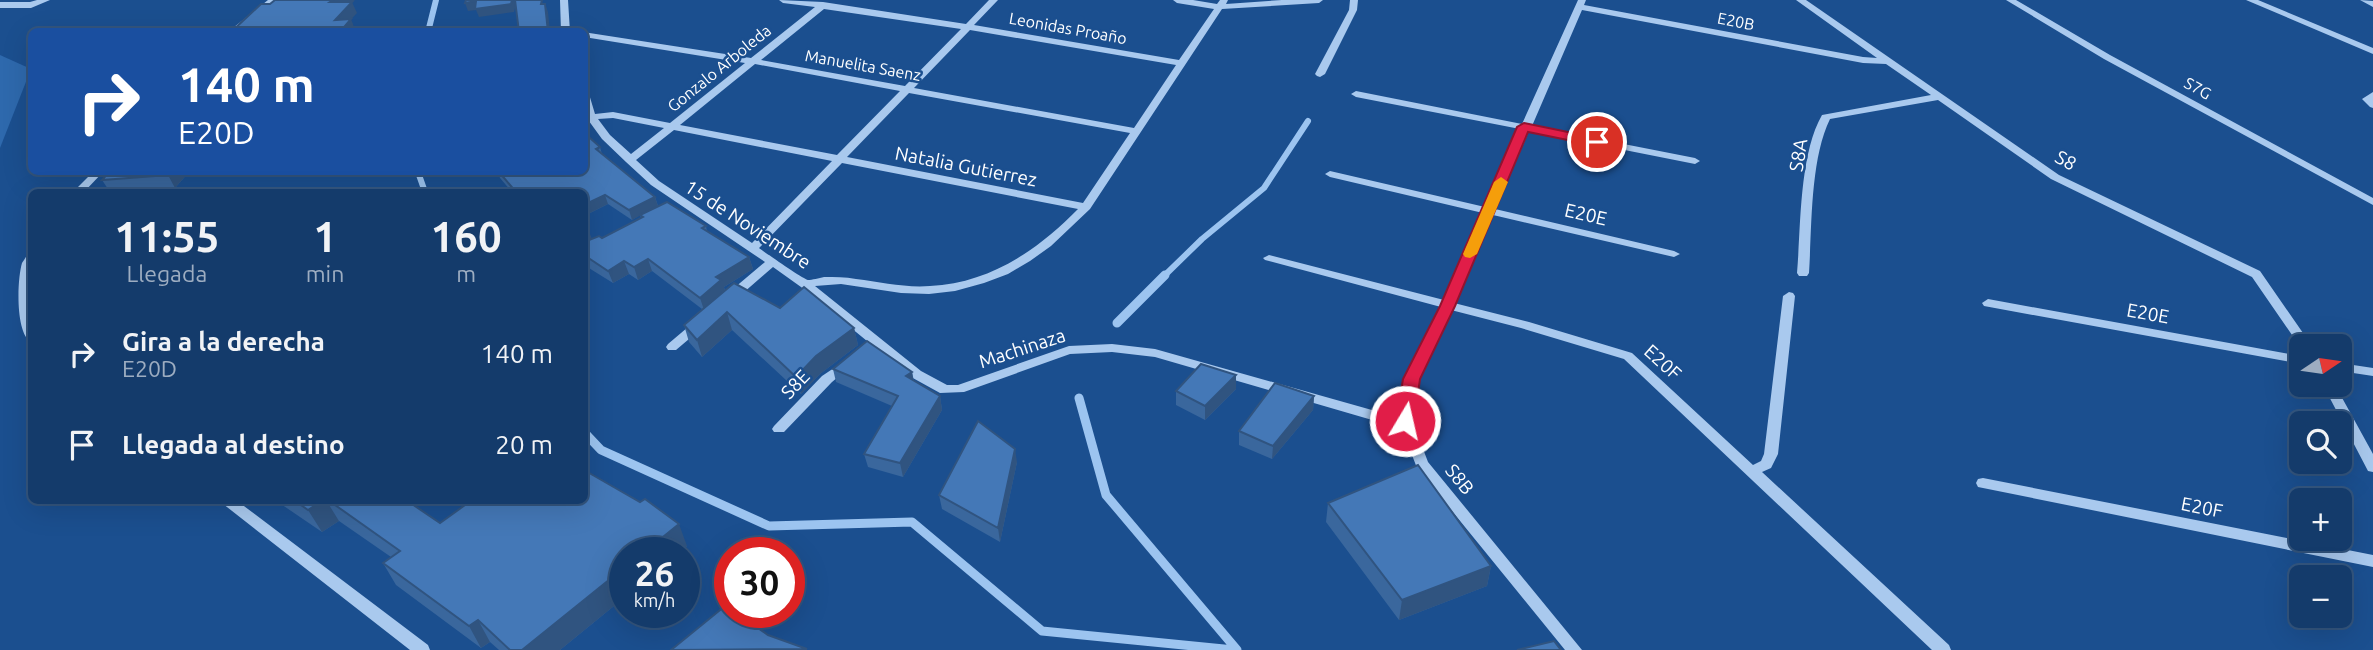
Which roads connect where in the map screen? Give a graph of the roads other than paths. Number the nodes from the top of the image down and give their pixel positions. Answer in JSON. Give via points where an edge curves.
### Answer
{"nodes":[{"id":1,"x":46,"y":0,"type":"edge"},
{"id":2,"x":273,"y":0,"type":"edge"},
{"id":3,"x":564,"y":0,"type":"edge"},
{"id":4,"x":783,"y":0,"type":"edge"},
{"id":5,"x":994,"y":0,"type":"edge"},
{"id":6,"x":1177,"y":0,"type":"edge"},
{"id":7,"x":1319,"y":0,"type":"edge"},
{"id":8,"x":1354,"y":0,"type":"edge"},
{"id":9,"x":1800,"y":0,"type":"edge"},
{"id":10,"x":2010,"y":0,"type":"edge"},
{"id":11,"x":2249,"y":0,"type":"edge"},
{"id":12,"x":2364,"y":0,"type":"edge"},
{"id":13,"x":825,"y":3,"type":"edge"},
{"id":14,"x":1222,"y":4,"type":"edge"},
{"id":15,"x":1580,"y":4,"type":"edge"},
{"id":16,"x":2373,"y":4,"type":"edge"},
{"id":17,"x":0,"y":5,"type":"edge"},
{"id":18,"x":969,"y":27,"type":"junction"},
{"id":19,"x":237,"y":28,"type":"edge"},
{"id":20,"x":566,"y":28,"type":"edge"},
{"id":21,"x":588,"y":35,"type":"edge"},
{"id":22,"x":2373,"y":51,"type":"edge"},
{"id":23,"x":753,"y":61,"type":"junction"},
{"id":24,"x":1888,"y":61,"type":"junction"},
{"id":25,"x":1181,"y":63,"type":"junction"},
{"id":26,"x":1320,"y":74,"type":"dead end"},
{"id":27,"x":909,"y":89,"type":"junction"},
{"id":28,"x":1356,"y":94,"type":"dead end"},
{"id":29,"x":2373,"y":95,"type":"edge"},
{"id":30,"x":1939,"y":97,"type":"junction"},
{"id":31,"x":2373,"y":105,"type":"edge"},
{"id":32,"x":588,"y":107,"type":"edge"},
{"id":33,"x":591,"y":117,"type":"junction"},
{"id":34,"x":671,"y":127,"type":"junction"},
{"id":35,"x":1524,"y":127,"type":"junction"},
{"id":36,"x":1135,"y":131,"type":"junction"},
{"id":37,"x":840,"y":159,"type":"junction"},
{"id":38,"x":630,"y":160,"type":"junction"},
{"id":39,"x":1695,"y":161,"type":"dead end"},
{"id":40,"x":1330,"y":174,"type":"dead end"},
{"id":41,"x":95,"y":175,"type":"edge"},
{"id":42,"x":81,"y":189,"type":"edge"},
{"id":43,"x":680,"y":202,"type":"junction"},
{"id":44,"x":2373,"y":202,"type":"edge"},
{"id":45,"x":1086,"y":207,"type":"junction"},
{"id":46,"x":668,"y":208,"type":"edge"},
{"id":47,"x":1489,"y":211,"type":"junction"},
{"id":48,"x":753,"y":248,"type":"junction"},
{"id":49,"x":1674,"y":254,"type":"dead end"},
{"id":50,"x":1269,"y":258,"type":"dead end"},
{"id":51,"x":773,"y":261,"type":"junction"},
{"id":52,"x":28,"y":263,"type":"edge"},
{"id":53,"x":1803,"y":273,"type":"dead end"},
{"id":54,"x":805,"y":284,"type":"junction"},
{"id":55,"x":1788,"y":296,"type":"dead end"},
{"id":56,"x":1988,"y":303,"type":"dead end"},
{"id":57,"x":1447,"y":306,"type":"junction"},
{"id":58,"x":28,"y":328,"type":"edge"},
{"id":59,"x":2298,"y":334,"type":"edge"},
{"id":60,"x":672,"y":347,"type":"dead end"},
{"id":61,"x":865,"y":349,"type":"junction"},
{"id":62,"x":2289,"y":358,"type":"edge"},
{"id":63,"x":2352,"y":369,"type":"edge"},
{"id":64,"x":2373,"y":372,"type":"edge"},
{"id":65,"x":2335,"y":397,"type":"edge"},
{"id":66,"x":1405,"y":421,"type":"junction"},
{"id":67,"x":779,"y":429,"type":"dead end"},
{"id":68,"x":2373,"y":467,"type":"edge"},
{"id":69,"x":1751,"y":472,"type":"junction"},
{"id":70,"x":1983,"y":483,"type":"dead end"},
{"id":71,"x":230,"y":504,"type":"edge"},
{"id":72,"x":2373,"y":561,"type":"edge"},
{"id":73,"x":422,"y":650,"type":"edge"},
{"id":74,"x":1574,"y":650,"type":"edge"},
{"id":75,"x":1943,"y":650,"type":"edge"}],
"edges":[{"from":1,"to":17,"type":"street"},
{"from":2,"to":19,"type":"street"},
{"from":3,"to":20,"type":"street"},
{"from":4,"to":13,"type":"street","name":"Leonidas Proaño"},
{"from":5,"to":18,"type":"street","name":"Natalia Gutierrez"},
{"from":6,"to":14,"type":"street"},
{"from":7,"to":14,"type":"street"},
{"from":8,"to":26,"type":"street"},
{"from":9,"to":24,"type":"street","name":"S8"},
{"from":10,"to":44,"type":"street","name":"S7G"},
{"from":11,"to":22,"type":"street"},
{"from":12,"to":16,"type":"street"},
{"from":13,"to":18,"type":"street","name":"Leonidas Proaño"},
{"from":13,"to":23,"type":"street","name":"Gonzalo Arboleda"},
{"from":14,"to":25,"type":"street","name":"15 de Noviembre"},
{"from":15,"to":24,"type":"street","name":"E20B","via":[[1863,60]]},
{"from":15,"to":35,"type":"street","name":"S8B"},
{"from":18,"to":25,"type":"street","name":"Leonidas Proaño"},
{"from":18,"to":27,"type":"street","name":"Natalia Gutierrez"},
{"from":21,"to":23,"type":"street","name":"Manuelita Saenz"},
{"from":23,"to":27,"type":"street","name":"Manuelita Saenz"},
{"from":23,"to":34,"type":"street","name":"Gonzalo Arboleda"},
{"from":24,"to":30,"type":"street","name":"S8"},
{"from":25,"to":36,"type":"street","name":"15 de Noviembre"},
{"from":27,"to":36,"type":"street","name":"Manuelita Saenz"},
{"from":27,"to":37,"type":"street","name":"Natalia Gutierrez"},
{"from":28,"to":35,"type":"street"},
{"from":29,"to":31,"type":"street","via":[[2367,99]]},
{"from":30,"to":53,"type":"street","name":"S8A","via":[[1826,117],[1814,160]]},
{"from":30,"to":59,"type":"street","name":"S8","via":[[2054,177],[2256,274]]},
{"from":32,"to":33,"type":"street","name":"15 de Noviembre"},
{"from":33,"to":34,"type":"street","name":"Natalia Gutierrez","via":[[613,115]]},
{"from":33,"to":38,"type":"street","name":"15 de Noviembre","via":[[601,139]]},
{"from":34,"to":37,"type":"street","name":"Natalia Gutierrez"},
{"from":34,"to":38,"type":"street","name":"Gonzalo Arboleda"},
{"from":35,"to":39,"type":"street"},
{"from":35,"to":47,"type":"street","name":"S8B"},
{"from":36,"to":45,"type":"street","name":"15 de Noviembre"},
{"from":37,"to":45,"type":"street","name":"Natalia Gutierrez"},
{"from":37,"to":48,"type":"street","name":"Natalia Gutierrez"},
{"from":38,"to":43,"type":"street","name":"15 de Noviembre"},
{"from":40,"to":47,"type":"street"},
{"from":41,"to":42,"type":"street"},
{"from":43,"to":46,"type":"street"},
{"from":43,"to":48,"type":"street","name":"15 de Noviembre"},
{"from":45,"to":54,"type":"street","name":"15 de Noviembre","via":[[1032,257],[1000,275],[971,284],[904,290],[825,279]]},
{"from":47,"to":49,"type":"street","name":"E20E"},
{"from":47,"to":57,"type":"street","name":"S8B"},
{"from":48,"to":51,"type":"street","name":"15 de Noviembre"},
{"from":50,"to":57,"type":"street","name":"E20F"},
{"from":51,"to":54,"type":"street","name":"15 de Noviembre"},
{"from":51,"to":60,"type":"street"},
{"from":52,"to":58,"type":"street","via":[[24,316]]},
{"from":54,"to":61,"type":"street","name":"Machinaza"},
{"from":55,"to":69,"type":"street","via":[[1771,454],[1766,464]]},
{"from":56,"to":62,"type":"street","name":"E20E"},
{"from":57,"to":66,"type":"street","name":"S8B","via":[[1411,379]]},
{"from":57,"to":69,"type":"street","name":"E20F","via":[[1628,356]]},
{"from":61,"to":66,"type":"street","name":"Machinaza","via":[[945,390],[1069,350],[1156,353]]},
{"from":61,"to":67,"type":"street","name":"S8E","via":[[827,379]]},
{"from":63,"to":64,"type":"street"},
{"from":65,"to":68,"type":"street"},
{"from":66,"to":74,"type":"street","name":"S8B","via":[[1422,464]]},
{"from":69,"to":75,"type":"street","name":"E20F"},
{"from":70,"to":72,"type":"street","name":"E20F"},
{"from":71,"to":73,"type":"street"}]}
